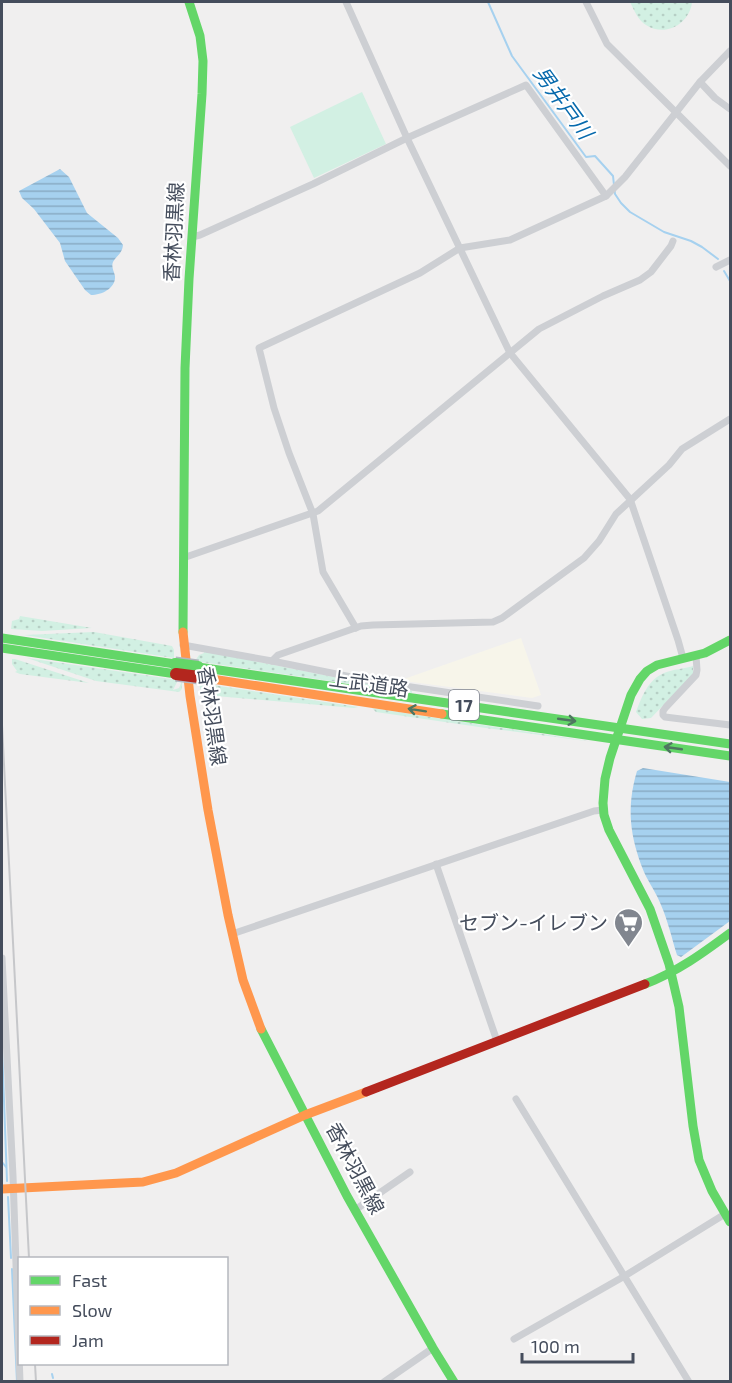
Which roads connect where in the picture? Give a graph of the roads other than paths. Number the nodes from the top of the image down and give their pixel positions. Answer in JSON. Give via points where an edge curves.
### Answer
{"nodes":[{"id":1,"x":189,"y":2,"type":"edge"},
{"id":2,"x":346,"y":2,"type":"edge"},
{"id":3,"x":586,"y":2,"type":"edge"},
{"id":4,"x":730,"y":51,"type":"edge"},
{"id":5,"x":700,"y":82,"type":"junction"},
{"id":6,"x":730,"y":109,"type":"edge"},
{"id":7,"x":676,"y":112,"type":"junction"},
{"id":8,"x":407,"y":138,"type":"junction"},
{"id":9,"x":730,"y":166,"type":"edge"},
{"id":10,"x":606,"y":196,"type":"junction"},
{"id":11,"x":192,"y":237,"type":"junction"},
{"id":12,"x":673,"y":241,"type":"dead end"},
{"id":13,"x":460,"y":248,"type":"junction"},
{"id":14,"x":730,"y":260,"type":"edge"},
{"id":15,"x":716,"y":267,"type":"dead end"},
{"id":16,"x":510,"y":353,"type":"junction"},
{"id":17,"x":730,"y":419,"type":"edge"},
{"id":18,"x":630,"y":499,"type":"junction"},
{"id":19,"x":313,"y":514,"type":"junction"},
{"id":20,"x":183,"y":558,"type":"junction"},
{"id":21,"x":356,"y":628,"type":"junction"},
{"id":22,"x":730,"y":640,"type":"edge"},
{"id":23,"x":6,"y":644,"type":"edge"},
{"id":24,"x":183,"y":645,"type":"junction"},
{"id":25,"x":689,"y":657,"type":"junction"},
{"id":26,"x":272,"y":661,"type":"junction"},
{"id":27,"x":198,"y":672,"type":"junction"},
{"id":28,"x":419,"y":694,"type":"junction"},
{"id":29,"x":538,"y":706,"type":"dead end"},
{"id":30,"x":513,"y":708,"type":"junction"},
{"id":31,"x":730,"y":725,"type":"edge"},
{"id":32,"x":618,"y":734,"type":"junction"},
{"id":33,"x":684,"y":737,"type":"junction"},
{"id":34,"x":730,"y":738,"type":"edge"},
{"id":35,"x":730,"y":744,"type":"edge"},
{"id":36,"x":730,"y":756,"type":"edge"},
{"id":37,"x":603,"y":810,"type":"junction"},
{"id":38,"x":436,"y":864,"type":"junction"},
{"id":39,"x":730,"y":933,"type":"edge"},
{"id":40,"x":232,"y":934,"type":"junction"},
{"id":41,"x":2,"y":958,"type":"edge"},
{"id":42,"x":671,"y":973,"type":"junction"},
{"id":43,"x":497,"y":1041,"type":"junction"},
{"id":44,"x":516,"y":1099,"type":"dead end"},
{"id":45,"x":305,"y":1115,"type":"junction"},
{"id":46,"x":410,"y":1172,"type":"dead end"},
{"id":47,"x":7,"y":1189,"type":"edge"},
{"id":48,"x":355,"y":1210,"type":"junction"},
{"id":49,"x":728,"y":1218,"type":"edge"},
{"id":50,"x":623,"y":1277,"type":"junction"},
{"id":51,"x":514,"y":1339,"type":"dead end"},
{"id":52,"x":433,"y":1348,"type":"junction"},
{"id":53,"x":18,"y":1352,"type":"edge"},
{"id":54,"x":19,"y":1365,"type":"edge"},
{"id":55,"x":20,"y":1382,"type":"edge"},
{"id":56,"x":384,"y":1382,"type":"edge"},
{"id":57,"x":454,"y":1382,"type":"edge"},
{"id":58,"x":688,"y":1382,"type":"edge"}],
"edges":[{"from":1,"to":11,"type":"main road","name":"香林羽黒線","via":[[203,61]]},
{"from":2,"to":8,"type":"street"},
{"from":3,"to":7,"type":"street","via":[[607,44]]},
{"from":4,"to":5,"type":"street"},
{"from":5,"to":6,"type":"street"},
{"from":5,"to":7,"type":"street"},
{"from":7,"to":9,"type":"street"},
{"from":7,"to":10,"type":"street"},
{"from":8,"to":10,"type":"street","via":[[526,85]]},
{"from":8,"to":11,"type":"street"},
{"from":8,"to":13,"type":"street"},
{"from":10,"to":13,"type":"street","via":[[510,240]]},
{"from":11,"to":20,"type":"main road","name":"香林羽黒線","via":[[185,368]]},
{"from":12,"to":16,"type":"street","via":[[651,272],[640,280],[540,329]]},
{"from":13,"to":16,"type":"street"},
{"from":13,"to":19,"type":"street","via":[[420,273],[258,348],[274,408]]},
{"from":14,"to":15,"type":"street"},
{"from":16,"to":18,"type":"street"},
{"from":16,"to":19,"type":"street"},
{"from":17,"to":18,"type":"street","via":[[682,449]]},
{"from":18,"to":21,"type":"street","via":[[584,558],[502,618],[493,622]]},
{"from":18,"to":25,"type":"street","via":[[678,640]]},
{"from":19,"to":20,"type":"street"},
{"from":19,"to":21,"type":"street","via":[[323,572]]},
{"from":20,"to":24,"type":"main road","name":"香林羽黒線"},
{"from":21,"to":26,"type":"street","via":[[278,655]]},
{"from":22,"to":25,"type":"main road"},
{"from":23,"to":27,"type":"main road","name":"上武道路","number":"17","bridge":true},
{"from":24,"to":26,"type":"street"},
{"from":24,"to":40,"type":"main road","name":"香林羽黒線"},
{"from":25,"to":31,"type":"street","via":[[698,670],[696,675],[663,715]]},
{"from":25,"to":32,"type":"main road","via":[[661,663],[644,675],[634,687]]},
{"from":26,"to":28,"type":"street"},
{"from":27,"to":28,"type":"main road","name":"上武道路","number":"17"},
{"from":32,"to":27,"type":"main road","name":"上武道路","number":"17","one_way":true},
{"from":28,"to":30,"type":"main road","name":"上武道路","number":"17"},
{"from":29,"to":30,"type":"street"},
{"from":30,"to":32,"type":"main road","name":"上武道路","number":"17","one_way":true},
{"from":32,"to":33,"type":"main road","name":"上武道路","number":"17"},
{"from":36,"to":32,"type":"main road","name":"上武道路","number":"17","one_way":true},
{"from":32,"to":37,"type":"main road","via":[[605,783]]},
{"from":33,"to":34,"type":"main road"},
{"from":33,"to":35,"type":"main road","name":"上武道路","number":"17"},
{"from":37,"to":38,"type":"street"},
{"from":37,"to":42,"type":"main road","via":[[609,830],[655,921]]},
{"from":38,"to":40,"type":"street"},
{"from":38,"to":43,"type":"street"},
{"from":39,"to":42,"type":"main road"},
{"from":40,"to":45,"type":"main road","name":"香林羽黒線","via":[[252,1008]]},
{"from":41,"to":47,"type":"street"},
{"from":42,"to":43,"type":"main road"},
{"from":42,"to":49,"type":"main road","via":[[680,1007],[699,1160]]},
{"from":43,"to":45,"type":"main road"},
{"from":44,"to":50,"type":"street"},
{"from":45,"to":47,"type":"main road","via":[[152,1180]]},
{"from":45,"to":48,"type":"main road","name":"香林羽黒線"},
{"from":46,"to":48,"type":"street"},
{"from":47,"to":53,"type":"street"},
{"from":48,"to":52,"type":"main road","name":"香林羽黒線"},
{"from":49,"to":50,"type":"street"},
{"from":50,"to":51,"type":"street"},
{"from":50,"to":58,"type":"street"},
{"from":52,"to":56,"type":"street"},
{"from":52,"to":57,"type":"main road","name":"香林羽黒線"},
{"from":54,"to":55,"type":"street"}]}
